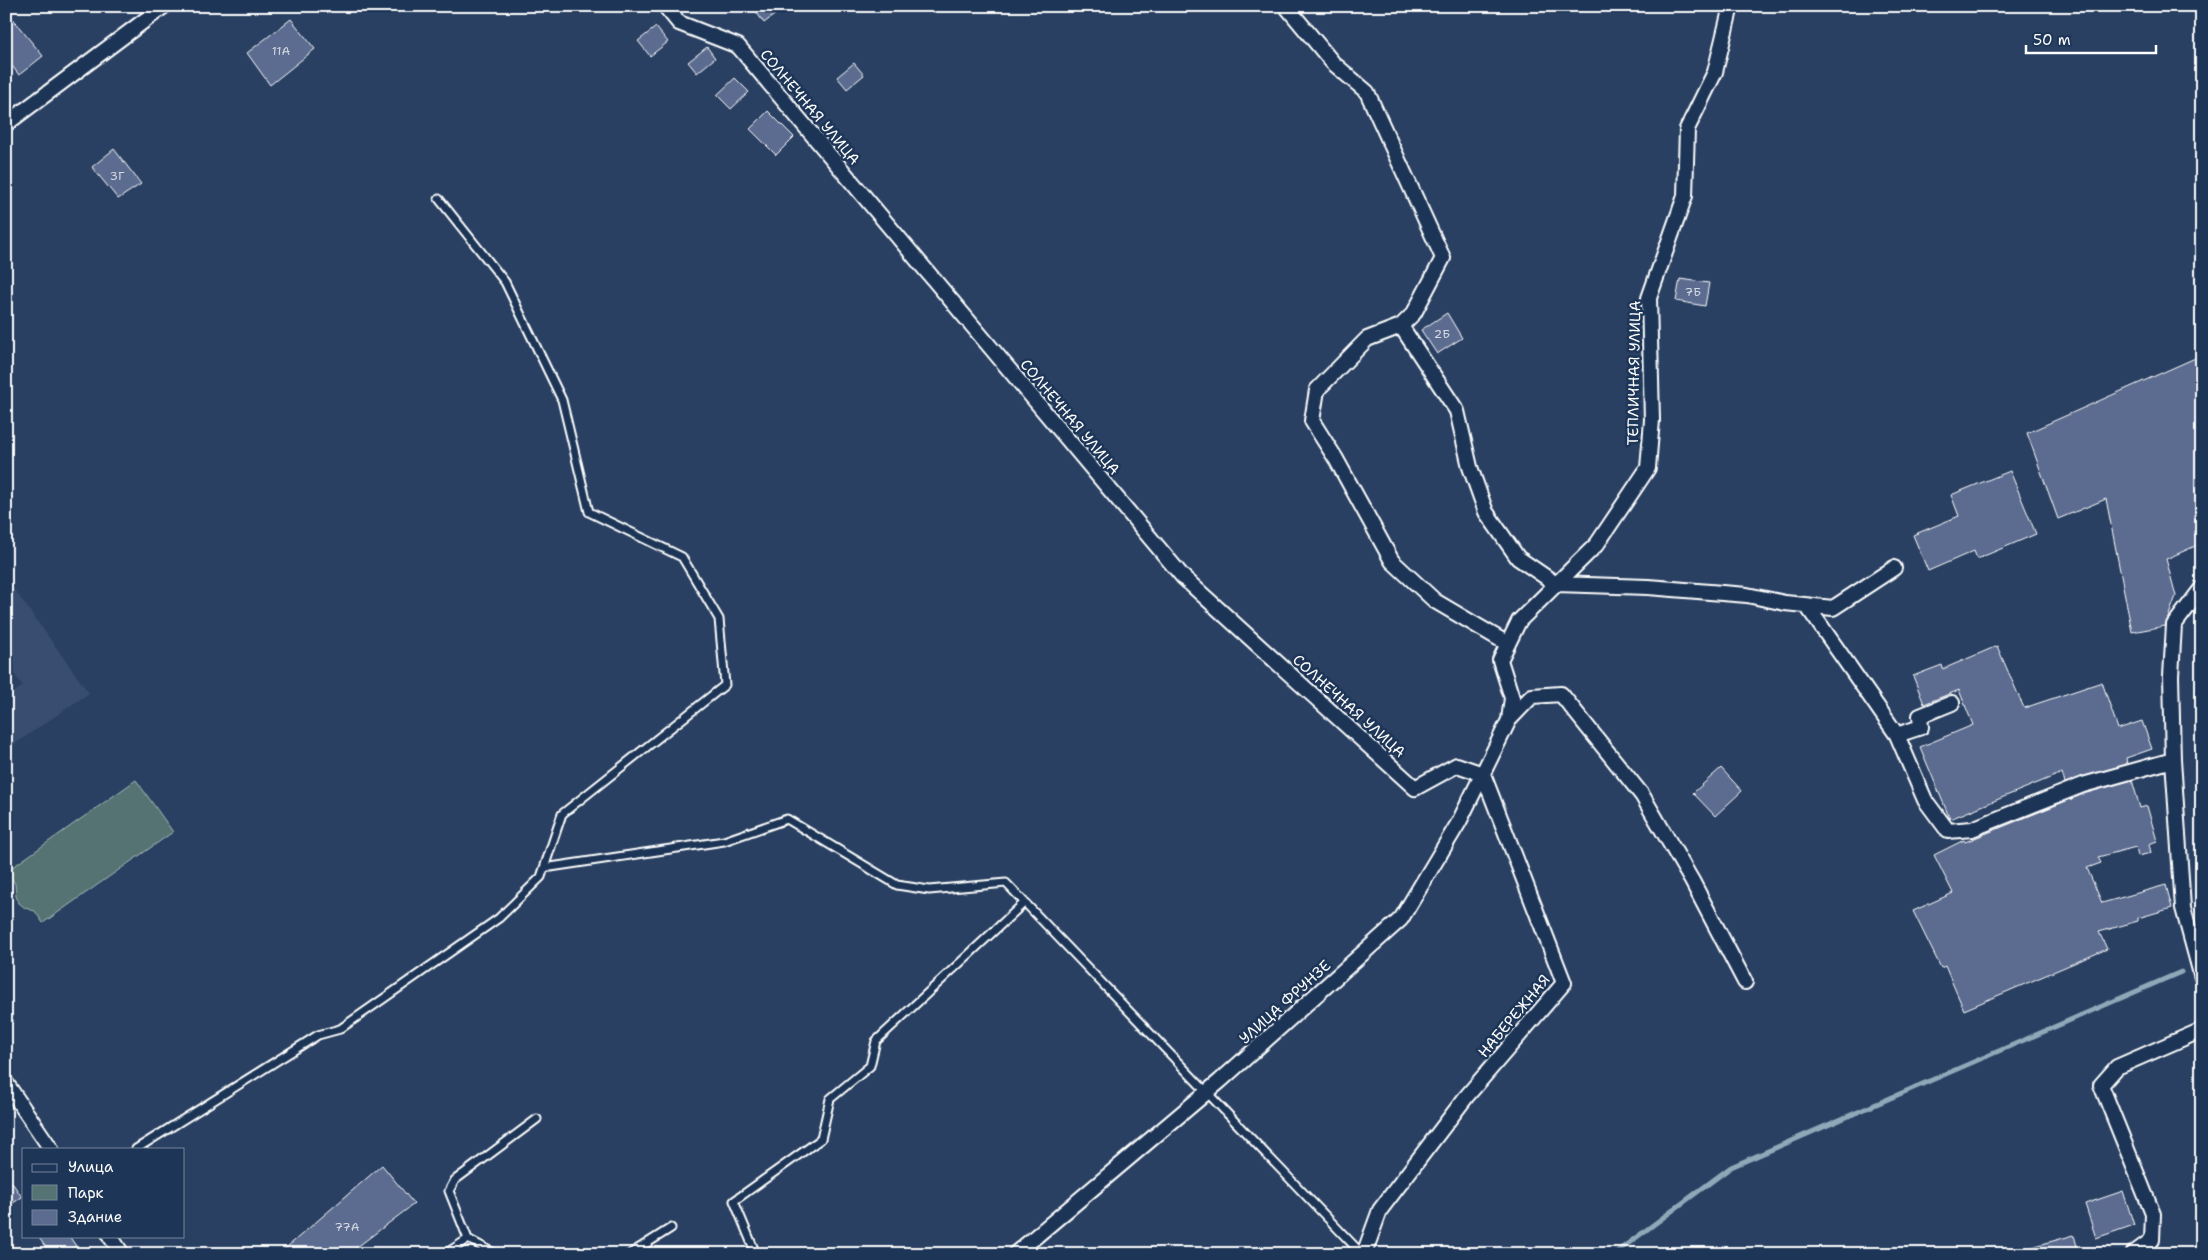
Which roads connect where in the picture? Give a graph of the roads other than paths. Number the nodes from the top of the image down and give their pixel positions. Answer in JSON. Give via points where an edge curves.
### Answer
{"nodes":[{"id":1,"x":164,"y":6,"type":"edge"},
{"id":2,"x":664,"y":6,"type":"edge"},
{"id":3,"x":1286,"y":6,"type":"edge"},
{"id":4,"x":1731,"y":6,"type":"edge"},
{"id":5,"x":6,"y":124,"type":"edge"},
{"id":6,"x":439,"y":200,"type":"dead end"},
{"id":7,"x":1401,"y":326,"type":"junction"},
{"id":8,"x":1894,"y":568,"type":"dead end"},
{"id":9,"x":1556,"y":584,"type":"junction"},
{"id":10,"x":2202,"y":588,"type":"edge"},
{"id":11,"x":1807,"y":606,"type":"junction"},
{"id":12,"x":1508,"y":644,"type":"junction"},
{"id":13,"x":1952,"y":704,"type":"dead end"},
{"id":14,"x":1509,"y":720,"type":"junction"},
{"id":15,"x":1897,"y":735,"type":"junction"},
{"id":16,"x":2173,"y":760,"type":"junction"},
{"id":17,"x":1483,"y":774,"type":"junction"},
{"id":18,"x":544,"y":868,"type":"junction"},
{"id":19,"x":1024,"y":903,"type":"junction"},
{"id":20,"x":2202,"y":978,"type":"edge"},
{"id":21,"x":1745,"y":982,"type":"dead end"},
{"id":22,"x":2202,"y":1030,"type":"edge"},
{"id":23,"x":6,"y":1083,"type":"edge"},
{"id":24,"x":1207,"y":1092,"type":"junction"},
{"id":25,"x":537,"y":1119,"type":"dead end"},
{"id":26,"x":50,"y":1148,"type":"edge"},
{"id":27,"x":138,"y":1148,"type":"edge"},
{"id":28,"x":671,"y":1228,"type":"dead end"},
{"id":29,"x":111,"y":1238,"type":"edge"},
{"id":30,"x":468,"y":1240,"type":"junction"},
{"id":31,"x":122,"y":1254,"type":"edge"},
{"id":32,"x":445,"y":1254,"type":"edge"},
{"id":33,"x":496,"y":1254,"type":"edge"},
{"id":34,"x":630,"y":1254,"type":"edge"},
{"id":35,"x":756,"y":1254,"type":"edge"},
{"id":36,"x":1016,"y":1254,"type":"edge"},
{"id":37,"x":1363,"y":1254,"type":"edge"},
{"id":38,"x":2133,"y":1254,"type":"edge"}],
"edges":[{"from":1,"to":5,"type":"street"},
{"from":2,"to":17,"type":"street","name":"СОЛНЕЧНАЯ УЛИЦА","via":[[680,23],[738,46],[1183,578],[1415,788],[1458,765]]},
{"from":3,"to":7,"type":"street","via":[[1333,63],[1367,92],[1443,258],[1414,313]]},
{"from":4,"to":9,"type":"street","name":"ТЕПЛИЧНАЯ УЛИЦА","via":[[1715,72],[1688,129],[1685,196],[1649,298],[1652,420],[1648,468],[1597,544]]},
{"from":6,"to":18,"type":"lane","via":[[506,282],[562,400],[589,512],[682,557],[719,619],[725,685],[562,814]]},
{"from":7,"to":9,"type":"street","via":[[1457,411],[1470,467],[1486,512],[1518,558]]},
{"from":7,"to":12,"type":"street","via":[[1367,339],[1317,390],[1312,421],[1392,561],[1435,601]]},
{"from":8,"to":11,"type":"street","via":[[1833,608]]},
{"from":9,"to":11,"type":"street","via":[[1738,594]]},
{"from":9,"to":12,"type":"street","name":"ТЕПЛИЧНАЯ УЛИЦА","via":[[1519,621]]},
{"from":10,"to":16,"type":"street","via":[[2174,625],[2171,676]]},
{"from":11,"to":15,"type":"street"},
{"from":12,"to":14,"type":"street","name":"ТЕПЛИЧНАЯ УЛИЦА","via":[[1500,660],[1512,698]]},
{"from":13,"to":15,"type":"street","via":[[1920,716],[1921,727]]},
{"from":14,"to":17,"type":"street","name":"УЛИЦА ФРУНЗЕ"},
{"from":14,"to":21,"type":"street","via":[[1532,696],[1561,694],[1642,795]]},
{"from":15,"to":16,"type":"street","via":[[1925,800],[1948,830],[1972,829],[2083,785]]},
{"from":16,"to":20,"type":"street","via":[[2183,908]]},
{"from":17,"to":24,"type":"street","name":"УЛИЦА ФРУНЗЕ","via":[[1459,822],[1401,919]]},
{"from":17,"to":37,"type":"street","name":"НАБЕРЕЖНАЯ","via":[[1564,983],[1466,1097],[1380,1210]]},
{"from":18,"to":19,"type":"lane","via":[[724,841],[787,819],[897,884],[929,890],[1006,883]]},
{"from":18,"to":27,"type":"lane","via":[[541,877],[499,918],[340,1029],[318,1035]]},
{"from":19,"to":24,"type":"lane"},
{"from":19,"to":35,"type":"lane","via":[[876,1042],[870,1066],[830,1099],[821,1139],[734,1201]]},
{"from":22,"to":38,"type":"street","via":[[2117,1067],[2101,1085],[2153,1214],[2152,1240]]},
{"from":23,"to":26,"type":"street"},
{"from":24,"to":36,"type":"street","name":"УЛИЦА ФРУНЗЕ"},
{"from":24,"to":37,"type":"lane"},
{"from":25,"to":30,"type":"lane","via":[[455,1180],[449,1191]]},
{"from":28,"to":34,"type":"lane"},
{"from":29,"to":31,"type":"street"},
{"from":30,"to":32,"type":"lane"},
{"from":30,"to":33,"type":"lane"}]}
